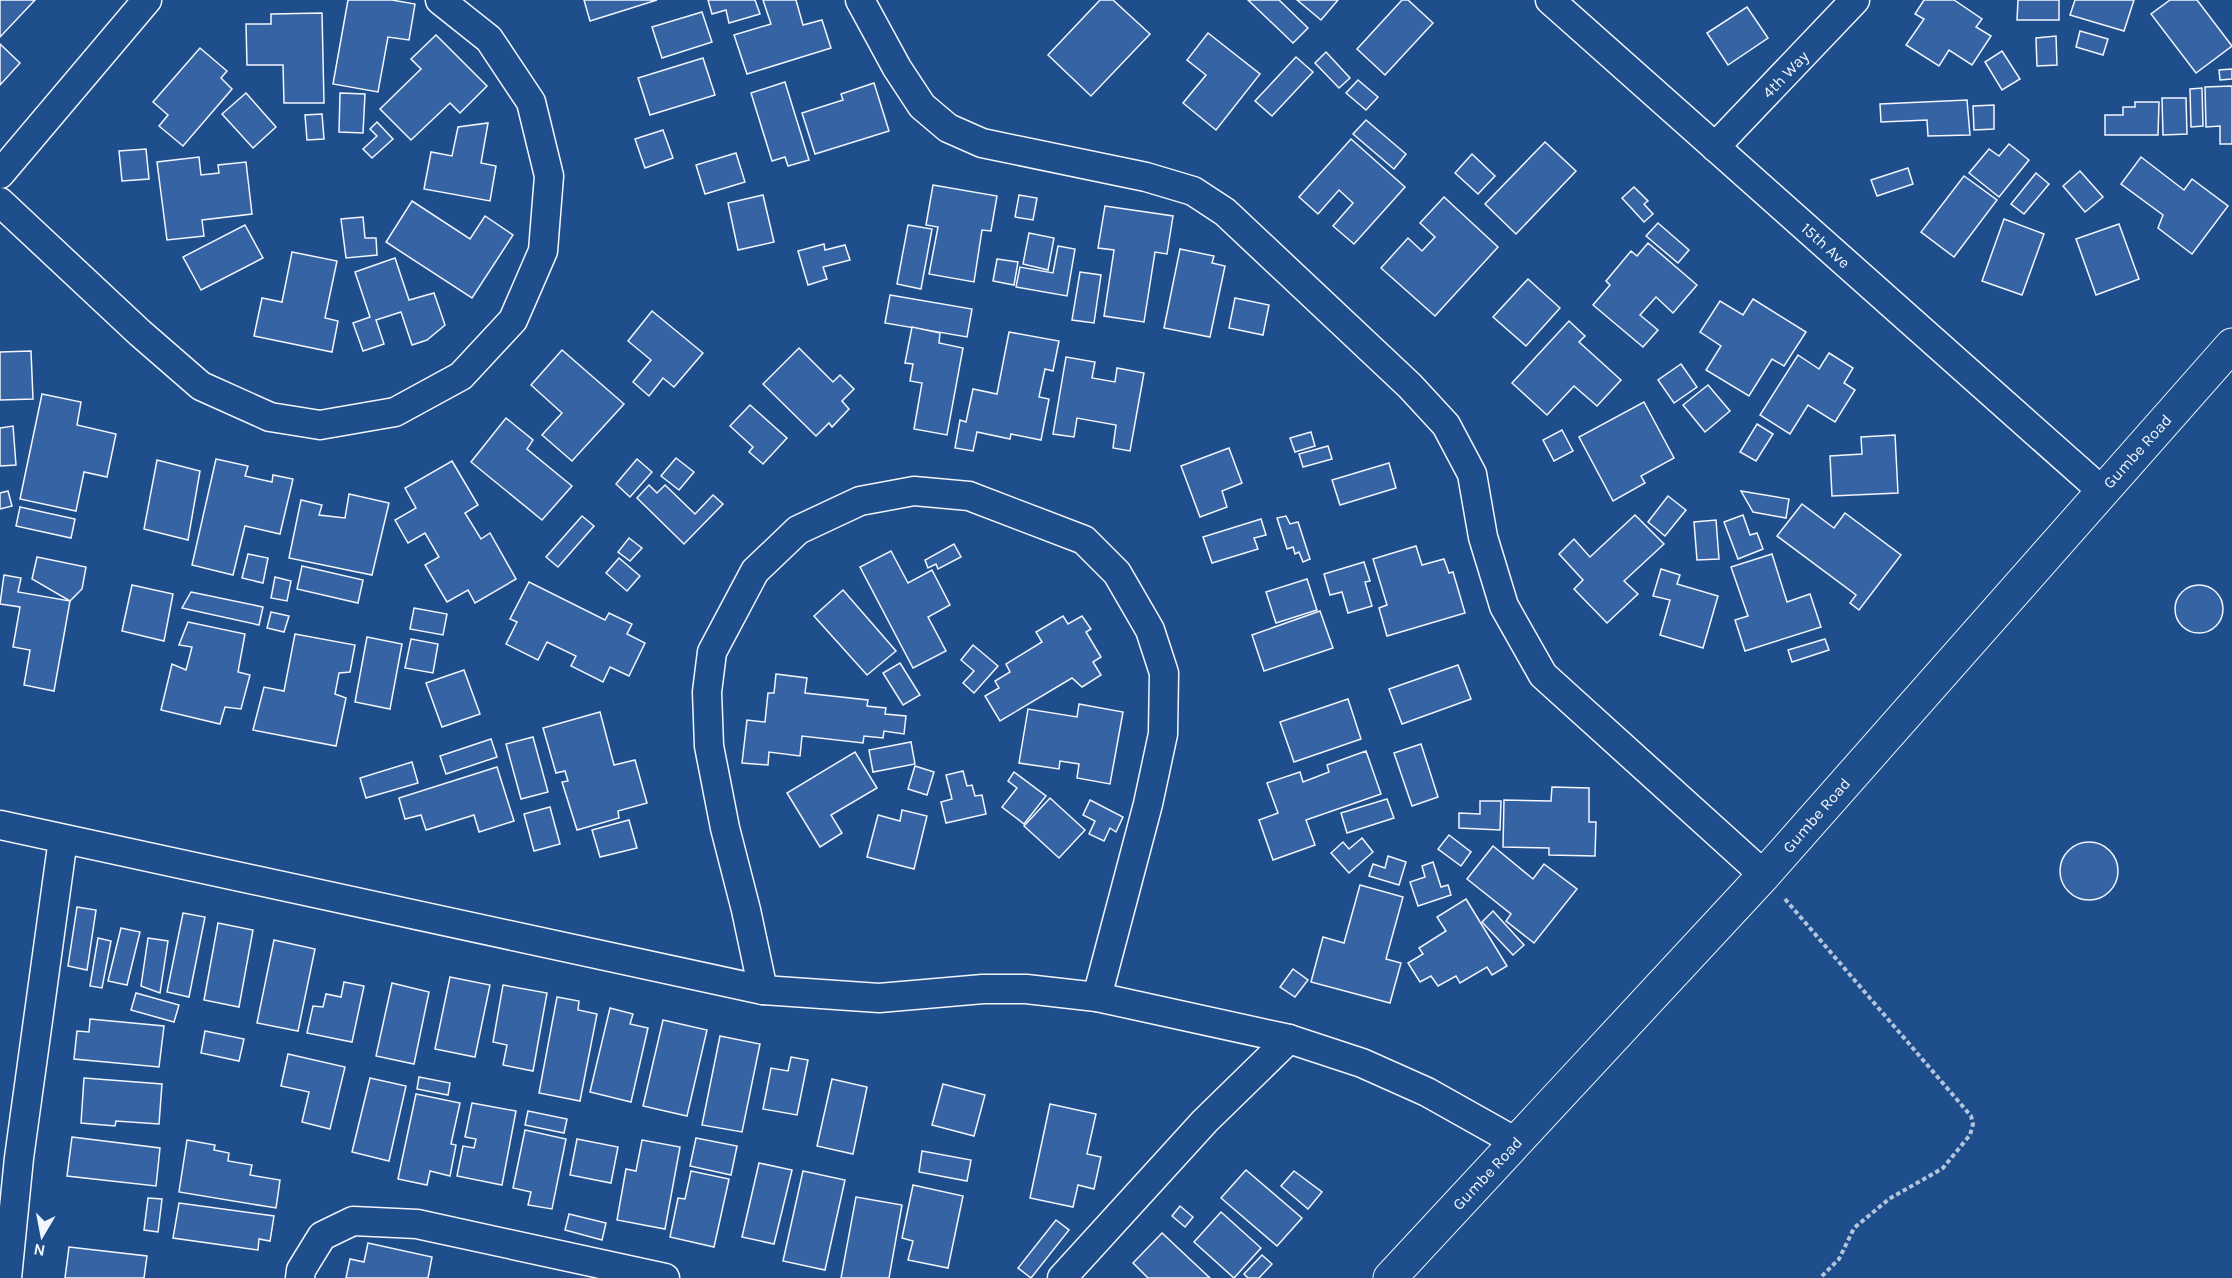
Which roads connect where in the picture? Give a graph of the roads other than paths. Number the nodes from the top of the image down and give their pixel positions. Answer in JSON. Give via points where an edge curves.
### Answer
{"nodes":[{"id":1,"x":147,"y":0,"type":"edge"},
{"id":2,"x":440,"y":0,"type":"edge"},
{"id":3,"x":860,"y":0,"type":"edge"},
{"id":4,"x":1550,"y":0,"type":"edge"},
{"id":5,"x":1855,"y":0,"type":"edge"},
{"id":6,"x":1715,"y":147,"type":"junction"},
{"id":7,"x":0,"y":174,"type":"edge"},
{"id":8,"x":0,"y":202,"type":"edge"},
{"id":9,"x":2232,"y":345,"type":"edge"},
{"id":10,"x":2101,"y":490,"type":"junction"},
{"id":11,"x":0,"y":825,"type":"edge"},
{"id":12,"x":63,"y":839,"type":"junction"},
{"id":13,"x":1764,"y":874,"type":"junction"},
{"id":14,"x":763,"y":990,"type":"junction"},
{"id":15,"x":1097,"y":998,"type":"junction"},
{"id":16,"x":1288,"y":1039,"type":"junction"},
{"id":17,"x":1516,"y":1142,"type":"junction"},
{"id":18,"x":9,"y":1157,"type":"edge"},
{"id":19,"x":7,"y":1278,"type":"edge"},
{"id":20,"x":300,"y":1278,"type":"edge"},
{"id":21,"x":664,"y":1278,"type":"edge"},
{"id":22,"x":1062,"y":1278,"type":"edge"},
{"id":23,"x":1390,"y":1278,"type":"edge"}],
"edges":[{"from":1,"to":7,"type":"street"},
{"from":2,"to":8,"type":"street","via":[[489,39],[531,102],[549,176],[543,251],[513,320],[461,376],[395,412],[320,425],[270,417],[201,386]]},
{"from":3,"to":13,"type":"street","via":[[922,106],[948,128],[982,143],[1146,177],[1192,191],[1225,212],[1410,386],[1446,425],[1472,474],[1483,537],[1504,606],[1543,675]]},
{"from":4,"to":6,"type":"street","name":"15th Ave"},
{"from":5,"to":6,"type":"street","name":"4th Way"},
{"from":6,"to":10,"type":"street","name":"15th Ave"},
{"from":9,"to":10,"type":"street","name":"Gumbe Road"},
{"from":10,"to":13,"type":"street","name":"Gumbe Road"},
{"from":11,"to":12,"type":"street"},
{"from":12,"to":14,"type":"street"},
{"from":12,"to":18,"type":"street"},
{"from":13,"to":17,"type":"street","name":"Gumbe Road"},
{"from":14,"to":15,"type":"street","via":[[879,998],[982,988],[1026,989]]},
{"from":14,"to":15,"type":"street","via":[[724,828],[709,746],[707,692],[712,652],[755,571],[798,530],[860,501],[914,491],[969,496],[1084,540],[1117,573],[1150,630],[1164,672],[1163,734]]},
{"from":15,"to":16,"type":"street"},
{"from":16,"to":17,"type":"street","via":[[1362,1063],[1427,1092]]},
{"from":16,"to":22,"type":"street","via":[[1205,1121]]},
{"from":17,"to":23,"type":"street","name":"Gumbe Road"},
{"from":18,"to":19,"type":"street"},
{"from":20,"to":21,"type":"street","via":[[301,1269],[322,1236],[353,1221],[417,1224]]}]}
